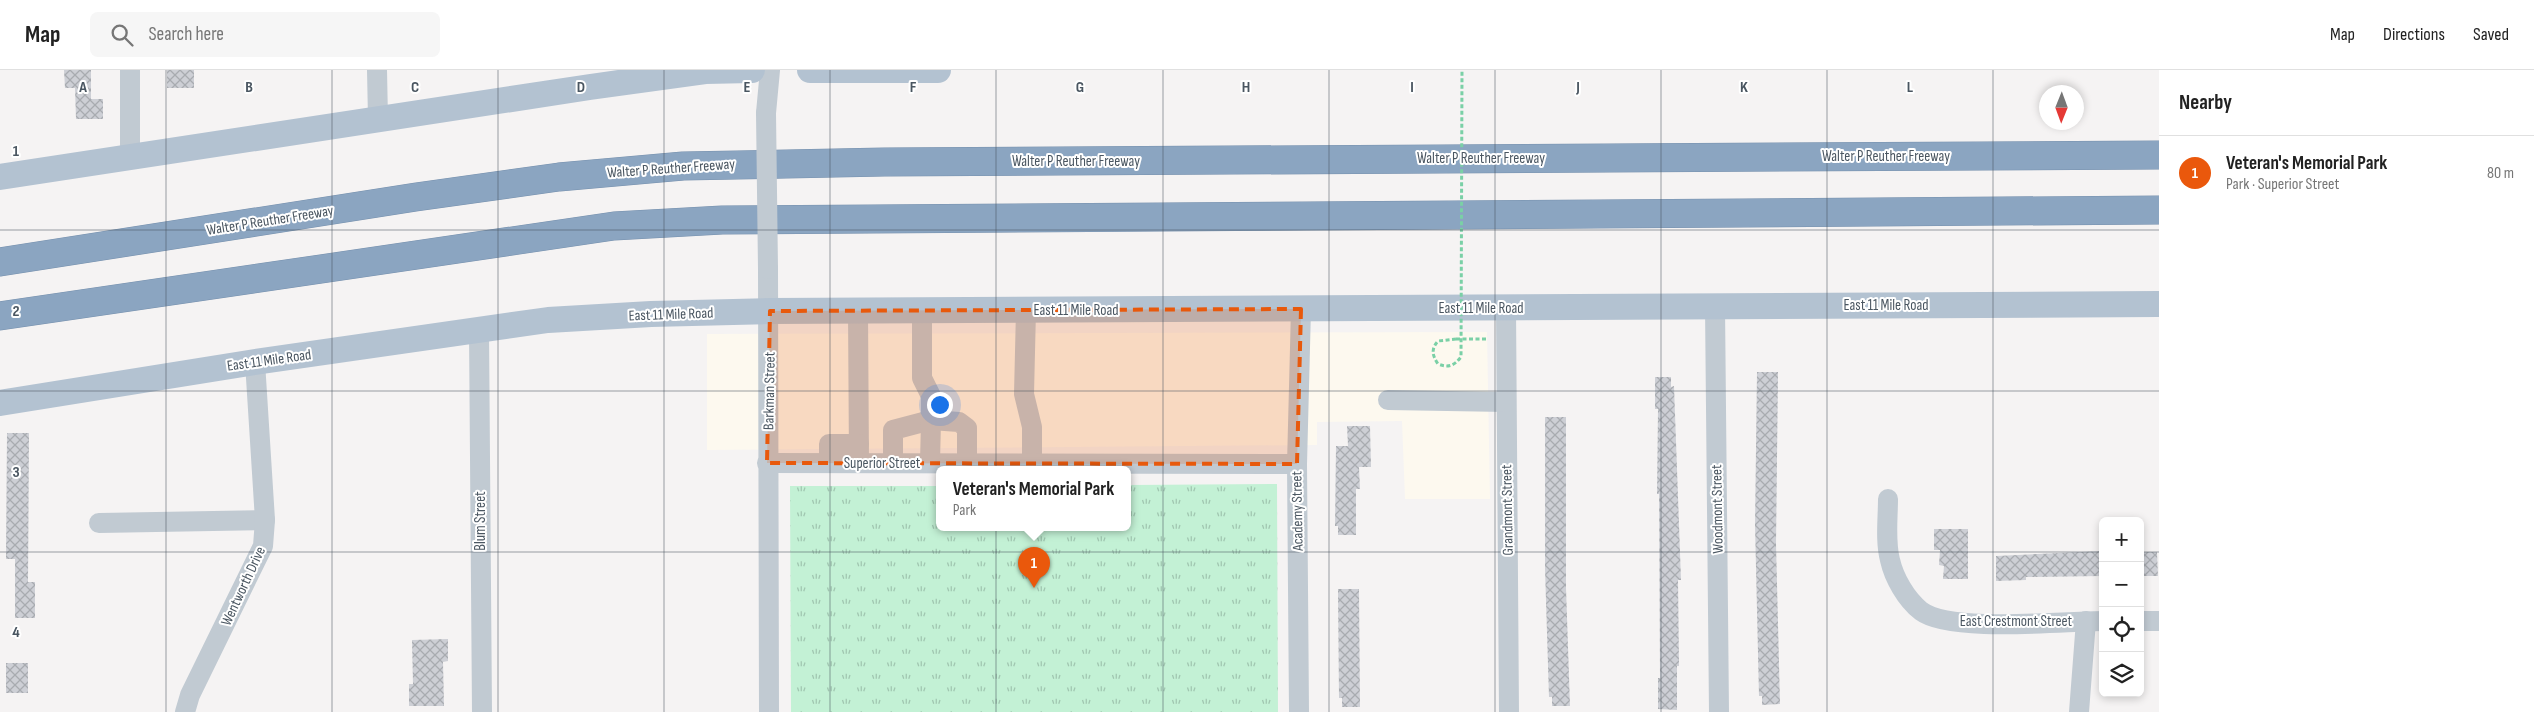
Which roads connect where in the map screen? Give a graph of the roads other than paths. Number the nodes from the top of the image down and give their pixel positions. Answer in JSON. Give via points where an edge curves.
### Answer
{"nodes":[{"id":1,"x":130,"y":70,"type":"edge"},
{"id":2,"x":377,"y":70,"type":"edge"},
{"id":3,"x":752,"y":70,"type":"edge"},
{"id":4,"x":770,"y":70,"type":"edge"},
{"id":5,"x":810,"y":70,"type":"edge"},
{"id":6,"x":870,"y":70,"type":"edge"},
{"id":7,"x":938,"y":70,"type":"edge"},
{"id":8,"x":639,"y":75,"type":"edge"},
{"id":9,"x":378,"y":118,"type":"junction"},
{"id":10,"x":2159,"y":155,"type":"edge"},
{"id":11,"x":130,"y":159,"type":"junction"},
{"id":12,"x":0,"y":177,"type":"edge"},
{"id":13,"x":2159,"y":210,"type":"edge"},
{"id":14,"x":0,"y":262,"type":"edge"},
{"id":15,"x":2159,"y":304,"type":"edge"},
{"id":16,"x":1715,"y":306,"type":"junction"},
{"id":17,"x":1506,"y":308,"type":"junction"},
{"id":18,"x":1301,"y":309,"type":"junction"},
{"id":19,"x":922,"y":310,"type":"junction"},
{"id":20,"x":1026,"y":310,"type":"junction"},
{"id":21,"x":770,"y":311,"type":"junction"},
{"id":22,"x":858,"y":311,"type":"junction"},
{"id":23,"x":0,"y":316,"type":"edge"},
{"id":24,"x":479,"y":330,"type":"junction"},
{"id":25,"x":255,"y":362,"type":"junction"},
{"id":26,"x":1388,"y":400,"type":"dead end"},
{"id":27,"x":1506,"y":402,"type":"junction"},
{"id":28,"x":0,"y":403,"type":"edge"},
{"id":29,"x":931,"y":420,"type":"junction"},
{"id":30,"x":859,"y":453,"type":"junction"},
{"id":31,"x":893,"y":462,"type":"junction"},
{"id":32,"x":967,"y":462,"type":"junction"},
{"id":33,"x":1032,"y":462,"type":"junction"},
{"id":34,"x":767,"y":463,"type":"junction"},
{"id":35,"x":930,"y":463,"type":"junction"},
{"id":36,"x":1297,"y":464,"type":"junction"},
{"id":37,"x":1888,"y":498,"type":"dead end"},
{"id":38,"x":265,"y":520,"type":"junction"},
{"id":39,"x":99,"y":523,"type":"dead end"},
{"id":40,"x":2094,"y":621,"type":"edge"},
{"id":41,"x":2144,"y":621,"type":"edge"},
{"id":42,"x":2159,"y":621,"type":"edge"},
{"id":43,"x":185,"y":712,"type":"edge"},
{"id":44,"x":482,"y":712,"type":"edge"},
{"id":45,"x":769,"y":712,"type":"edge"},
{"id":46,"x":1299,"y":712,"type":"edge"},
{"id":47,"x":1509,"y":712,"type":"edge"},
{"id":48,"x":1719,"y":712,"type":"edge"},
{"id":49,"x":2079,"y":712,"type":"edge"}],
"edges":[{"from":1,"to":11,"type":"street"},
{"from":2,"to":9,"type":"street"},
{"from":3,"to":8,"type":"main road"},
{"from":4,"to":21,"type":"street","name":"Barkman Street","bridge":true,"via":[[766,113]]},
{"from":5,"to":6,"type":"main road"},
{"from":6,"to":7,"type":"main road"},
{"from":8,"to":9,"type":"main road"},
{"from":9,"to":11,"type":"main road"},
{"from":10,"to":14,"type":"highway","name":"Walter P Reuther Freeway","via":[[875,162],[682,166],[484,187]]},
{"from":11,"to":12,"type":"main road"},
{"from":13,"to":23,"type":"highway","via":[[722,220],[614,226]]},
{"from":15,"to":16,"type":"main road","name":"East 11 Mile Road"},
{"from":16,"to":17,"type":"main road","name":"East 11 Mile Road"},
{"from":16,"to":48,"type":"street","name":"Woodmont Street"},
{"from":17,"to":18,"type":"main road","name":"East 11 Mile Road"},
{"from":17,"to":27,"type":"street","name":"Grandmont Street"},
{"from":18,"to":20,"type":"main road","name":"East 11 Mile Road"},
{"from":18,"to":36,"type":"street","name":"Academy Street"},
{"from":19,"to":20,"type":"main road","name":"East 11 Mile Road"},
{"from":19,"to":22,"type":"main road","name":"East 11 Mile Road"},
{"from":19,"to":29,"type":"street","via":[[922,378],[930,396]]},
{"from":20,"to":33,"type":"street","via":[[1024,394],[1032,427]]},
{"from":21,"to":22,"type":"main road","name":"East 11 Mile Road"},
{"from":21,"to":24,"type":"main road","name":"East 11 Mile Road","via":[[604,316]]},
{"from":21,"to":34,"type":"street","name":"Barkman Street"},
{"from":22,"to":30,"type":"street"},
{"from":24,"to":25,"type":"main road","name":"East 11 Mile Road"},
{"from":24,"to":44,"type":"street","name":"Blum Street"},
{"from":25,"to":28,"type":"main road","name":"East 11 Mile Road"},
{"from":25,"to":38,"type":"street","name":"Wentworth Drive"},
{"from":26,"to":27,"type":"street"},
{"from":27,"to":47,"type":"street","name":"Grandmont Street"},
{"from":29,"to":31,"type":"street","via":[[893,430]]},
{"from":29,"to":32,"type":"street","via":[[960,422],[967,428]]},
{"from":29,"to":35,"type":"street"},
{"from":30,"to":31,"type":"street","name":"Superior Street"},
{"from":30,"to":34,"type":"street","name":"Superior Street","via":[[829,463]]},
{"from":31,"to":35,"type":"street","name":"Superior Street"},
{"from":32,"to":33,"type":"street","name":"Superior Street"},
{"from":32,"to":35,"type":"street","name":"Superior Street"},
{"from":33,"to":36,"type":"street","name":"Superior Street"},
{"from":34,"to":45,"type":"street","name":"Barkman Street"},
{"from":36,"to":46,"type":"street","name":"Academy Street"},
{"from":37,"to":40,"type":"street","name":"East Crestmont Street","via":[[1890,559],[1898,581],[1922,611],[1954,621]]},
{"from":38,"to":39,"type":"street"},
{"from":38,"to":43,"type":"street","name":"Wentworth Drive","via":[[263,546]]},
{"from":40,"to":49,"type":"street","name":"East Crestmont Street"},
{"from":41,"to":42,"type":"street"}]}
